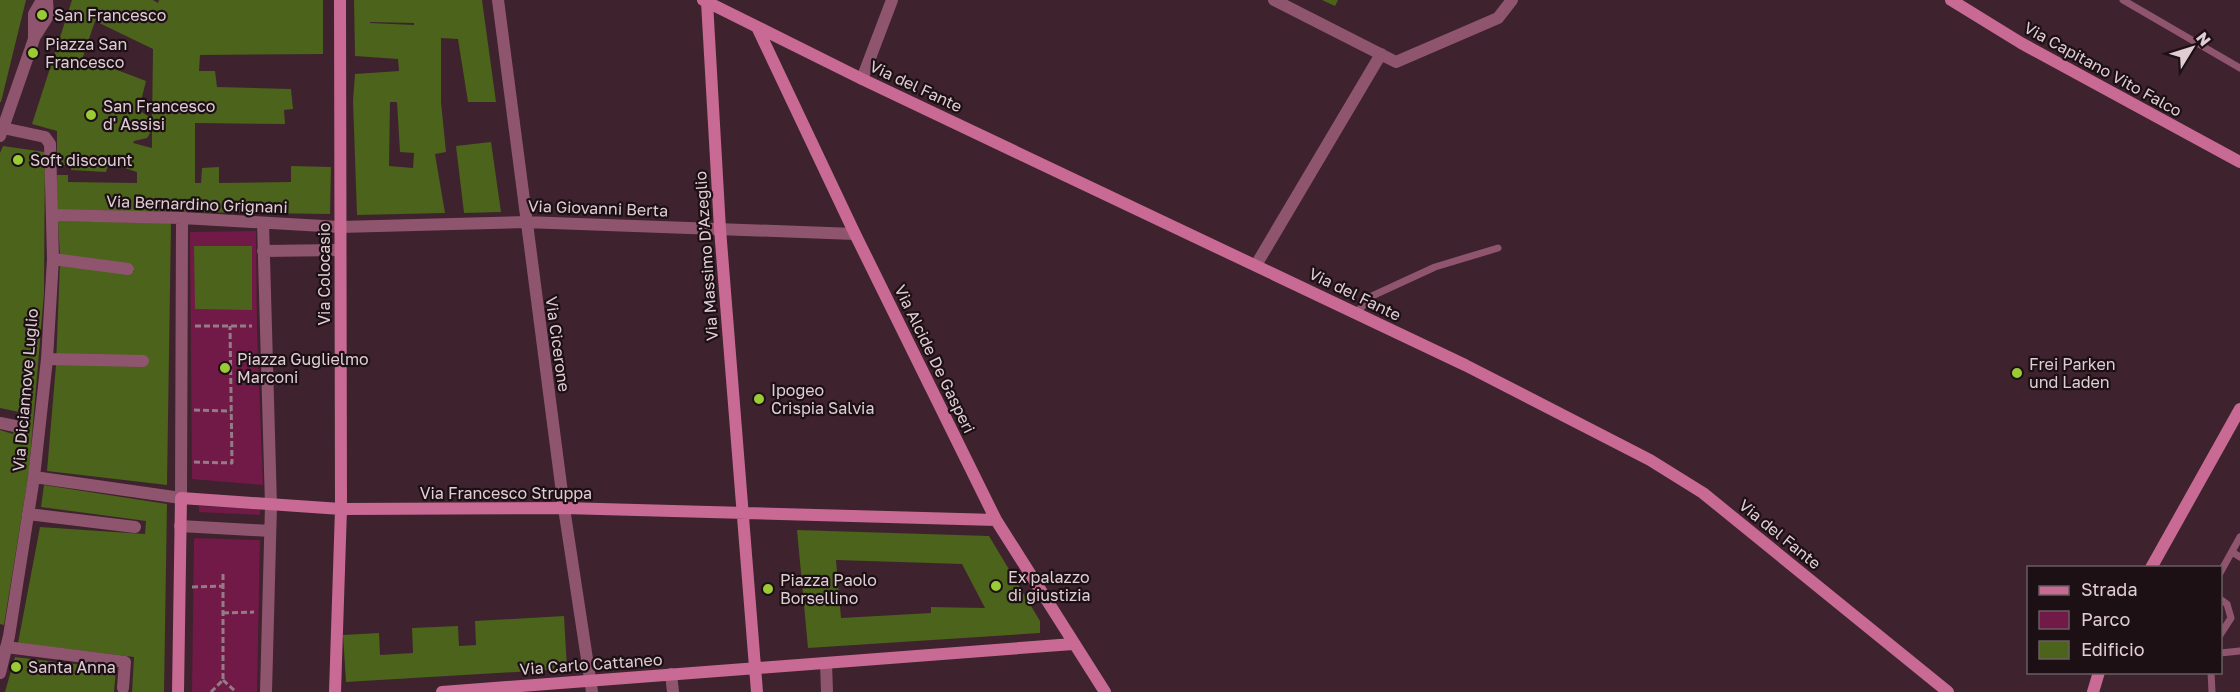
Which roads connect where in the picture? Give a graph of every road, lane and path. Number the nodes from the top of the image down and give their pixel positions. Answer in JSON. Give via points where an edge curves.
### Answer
{"nodes":[{"id":1,"x":44,"y":0,"type":"edge"},
{"id":2,"x":340,"y":0,"type":"edge"},
{"id":3,"x":498,"y":0,"type":"edge"},
{"id":4,"x":892,"y":0,"type":"edge"},
{"id":5,"x":1274,"y":0,"type":"edge"},
{"id":6,"x":1512,"y":0,"type":"edge"},
{"id":7,"x":1951,"y":0,"type":"edge"},
{"id":8,"x":2123,"y":0,"type":"edge"},
{"id":9,"x":705,"y":1,"type":"edge"},
{"id":10,"x":757,"y":27,"type":"junction"},
{"id":11,"x":1381,"y":54,"type":"junction"},
{"id":12,"x":2240,"y":68,"type":"edge"},
{"id":13,"x":862,"y":79,"type":"junction"},
{"id":14,"x":1,"y":131,"type":"edge"},
{"id":15,"x":2240,"y":162,"type":"edge"},
{"id":16,"x":52,"y":216,"type":"junction"},
{"id":17,"x":182,"y":218,"type":"junction"},
{"id":18,"x":525,"y":222,"type":"junction"},
{"id":19,"x":263,"y":223,"type":"junction"},
{"id":20,"x":340,"y":227,"type":"junction"},
{"id":21,"x":720,"y":229,"type":"junction"},
{"id":22,"x":855,"y":234,"type":"junction"},
{"id":23,"x":1498,"y":248,"type":"dead end"},
{"id":24,"x":340,"y":250,"type":"junction"},
{"id":25,"x":263,"y":251,"type":"junction"},
{"id":26,"x":53,"y":259,"type":"junction"},
{"id":27,"x":1256,"y":265,"type":"junction"},
{"id":28,"x":128,"y":269,"type":"dead end"},
{"id":29,"x":1357,"y":312,"type":"junction"},
{"id":30,"x":230,"y":326,"type":"junction"},
{"id":31,"x":253,"y":326,"type":"dead end"},
{"id":32,"x":181,"y":327,"type":"junction"},
{"id":33,"x":47,"y":359,"type":"junction"},
{"id":34,"x":143,"y":361,"type":"dead end"},
{"id":35,"x":2240,"y":409,"type":"edge"},
{"id":36,"x":181,"y":410,"type":"junction"},
{"id":37,"x":231,"y":411,"type":"junction"},
{"id":38,"x":0,"y":423,"type":"edge"},
{"id":39,"x":15,"y":426,"type":"tunnel mouth"},
{"id":40,"x":181,"y":461,"type":"junction"},
{"id":41,"x":34,"y":477,"type":"junction"},
{"id":42,"x":181,"y":498,"type":"junction"},
{"id":43,"x":271,"y":505,"type":"junction"},
{"id":44,"x":564,"y":508,"type":"junction"},
{"id":45,"x":341,"y":509,"type":"junction"},
{"id":46,"x":742,"y":511,"type":"junction"},
{"id":47,"x":28,"y":514,"type":"junction"},
{"id":48,"x":996,"y":520,"type":"junction"},
{"id":49,"x":180,"y":526,"type":"junction"},
{"id":50,"x":135,"y":527,"type":"dead end"},
{"id":51,"x":270,"y":531,"type":"junction"},
{"id":52,"x":2240,"y":537,"type":"edge"},
{"id":53,"x":2232,"y":552,"type":"junction"},
{"id":54,"x":2240,"y":557,"type":"edge"},
{"id":55,"x":2152,"y":566,"type":"edge"},
{"id":56,"x":2222,"y":570,"type":"edge"},
{"id":57,"x":223,"y":571,"type":"dead end"},
{"id":58,"x":223,"y":586,"type":"junction"},
{"id":59,"x":179,"y":587,"type":"junction"},
{"id":60,"x":2222,"y":600,"type":"edge"},
{"id":61,"x":254,"y":612,"type":"dead end"},
{"id":62,"x":223,"y":613,"type":"junction"},
{"id":63,"x":2222,"y":632,"type":"edge"},
{"id":64,"x":5,"y":639,"type":"edge"},
{"id":65,"x":1073,"y":644,"type":"junction"},
{"id":66,"x":2240,"y":651,"type":"edge"},
{"id":67,"x":2222,"y":653,"type":"edge"},
{"id":68,"x":826,"y":663,"type":"junction"},
{"id":69,"x":0,"y":673,"type":"edge"},
{"id":70,"x":671,"y":674,"type":"junction"},
{"id":71,"x":2098,"y":674,"type":"edge"},
{"id":72,"x":2211,"y":674,"type":"edge"},
{"id":73,"x":752,"y":678,"type":"edge"},
{"id":74,"x":223,"y":680,"type":"junction"},
{"id":75,"x":591,"y":686,"type":"edge"},
{"id":76,"x":123,"y":688,"type":"dead end"},
{"id":77,"x":528,"y":689,"type":"edge"},
{"id":78,"x":178,"y":692,"type":"edge"},
{"id":79,"x":211,"y":692,"type":"edge"},
{"id":80,"x":236,"y":692,"type":"edge"},
{"id":81,"x":266,"y":692,"type":"edge"},
{"id":82,"x":335,"y":692,"type":"edge"},
{"id":83,"x":442,"y":692,"type":"edge"},
{"id":84,"x":673,"y":692,"type":"edge"},
{"id":85,"x":828,"y":692,"type":"edge"},
{"id":86,"x":1105,"y":692,"type":"edge"},
{"id":87,"x":1948,"y":692,"type":"edge"},
{"id":88,"x":2093,"y":692,"type":"edge"},
{"id":89,"x":2212,"y":692,"type":"edge"}],
"edges":[{"from":1,"to":14,"type":"street","via":[[34,14],[34,39]]},
{"from":2,"to":20,"type":"street","name":"Via Colocasio"},
{"from":3,"to":18,"type":"street","name":"Via Cicerone"},
{"from":4,"to":13,"type":"street"},
{"from":5,"to":11,"type":"street"},
{"from":6,"to":11,"type":"street","via":[[1498,18],[1396,62]]},
{"from":7,"to":15,"type":"street","name":"Via Capitano Vito Falco","via":[[2021,43]]},
{"from":8,"to":12,"type":"lane"},
{"from":9,"to":10,"type":"street","name":"Via del Fante"},
{"from":9,"to":21,"type":"street","name":"Via Massimo D'Azeglio"},
{"from":10,"to":13,"type":"street","name":"Via del Fante"},
{"from":10,"to":22,"type":"street","name":"Via Alcide De Gasperi"},
{"from":11,"to":27,"type":"street"},
{"from":13,"to":27,"type":"street","name":"Via del Fante"},
{"from":14,"to":16,"type":"street","name":"Via Diciannove Luglio","via":[[45,137],[50,144]]},
{"from":16,"to":17,"type":"street","name":"Via Bernardino Grignani"},
{"from":16,"to":26,"type":"street","name":"Via Diciannove Luglio"},
{"from":17,"to":19,"type":"street","name":"Via Bernardino Grignani"},
{"from":17,"to":32,"type":"street"},
{"from":18,"to":20,"type":"street","name":"Via Giovanni Berta"},
{"from":18,"to":21,"type":"street","name":"Via Giovanni Berta"},
{"from":18,"to":44,"type":"street","name":"Via Cicerone"},
{"from":19,"to":20,"type":"street","name":"Via Bernardino Grignani"},
{"from":19,"to":25,"type":"street"},
{"from":20,"to":24,"type":"street","name":"Via Colocasio"},
{"from":21,"to":22,"type":"street","name":"Via Giovanni Berta"},
{"from":21,"to":46,"type":"street","name":"Via Massimo D'Azeglio"},
{"from":22,"to":48,"type":"street","name":"Via Alcide De Gasperi"},
{"from":23,"to":29,"type":"lane","via":[[1435,267],[1372,296]]},
{"from":24,"to":25,"type":"street"},
{"from":24,"to":45,"type":"street","name":"Via Colocasio"},
{"from":25,"to":43,"type":"street"},
{"from":26,"to":28,"type":"street"},
{"from":26,"to":33,"type":"street","name":"Via Diciannove Luglio"},
{"from":27,"to":29,"type":"street","name":"Via del Fante"},
{"from":29,"to":87,"type":"street","name":"Via del Fante","via":[[1650,460],[1703,493]]},
{"from":30,"to":31,"type":"path"},
{"from":30,"to":32,"type":"path"},
{"from":30,"to":37,"type":"path"},
{"from":32,"to":36,"type":"street"},
{"from":33,"to":34,"type":"street"},
{"from":33,"to":41,"type":"street","name":"Via Diciannove Luglio","via":[[36,430]]},
{"from":35,"to":55,"type":"street"},
{"from":36,"to":37,"type":"path"},
{"from":36,"to":40,"type":"street"},
{"from":37,"to":40,"type":"path","via":[[232,463]]},
{"from":38,"to":39,"type":"street"},
{"from":40,"to":42,"type":"street"},
{"from":41,"to":42,"type":"street"},
{"from":41,"to":47,"type":"street","name":"Via Diciannove Luglio"},
{"from":42,"to":43,"type":"street","name":"Via Francesco Struppa"},
{"from":42,"to":49,"type":"street"},
{"from":43,"to":45,"type":"street","name":"Via Francesco Struppa"},
{"from":43,"to":51,"type":"street"},
{"from":44,"to":45,"type":"street","name":"Via Francesco Struppa"},
{"from":44,"to":46,"type":"street","name":"Via Francesco Struppa","via":[[727,514]]},
{"from":44,"to":75,"type":"street","name":"Via Cicerone"},
{"from":45,"to":82,"type":"street","name":"Via Colocasio"},
{"from":46,"to":48,"type":"street","name":"Via Francesco Struppa"},
{"from":46,"to":73,"type":"street","name":"Via Massimo D'Azeglio"},
{"from":47,"to":50,"type":"street"},
{"from":47,"to":64,"type":"street","name":"Via Diciannove Luglio"},
{"from":48,"to":65,"type":"street","name":"Via Alcide De Gasperi"},
{"from":49,"to":51,"type":"street"},
{"from":49,"to":59,"type":"street"},
{"from":51,"to":81,"type":"street"},
{"from":52,"to":53,"type":"lane"},
{"from":53,"to":54,"type":"lane"},
{"from":53,"to":56,"type":"lane"},
{"from":57,"to":58,"type":"path"},
{"from":58,"to":59,"type":"path"},
{"from":58,"to":62,"type":"path"},
{"from":59,"to":78,"type":"street"},
{"from":60,"to":63,"type":"lane","via":[[2231,618]]},
{"from":61,"to":62,"type":"path"},
{"from":62,"to":74,"type":"path"},
{"from":64,"to":69,"type":"street","name":"Via Diciannove Luglio"},
{"from":64,"to":76,"type":"street","via":[[124,662]]},
{"from":65,"to":68,"type":"street"},
{"from":65,"to":86,"type":"street","name":"Via Alcide De Gasperi"},
{"from":66,"to":67,"type":"lane"},
{"from":68,"to":73,"type":"street","name":"Via Carlo Cattaneo"},
{"from":68,"to":85,"type":"street"},
{"from":70,"to":73,"type":"street","name":"Via Carlo Cattaneo"},
{"from":70,"to":75,"type":"street","name":"Via Carlo Cattaneo"},
{"from":70,"to":84,"type":"street"},
{"from":71,"to":88,"type":"street"},
{"from":72,"to":89,"type":"lane"},
{"from":74,"to":79,"type":"path"},
{"from":74,"to":80,"type":"path"},
{"from":75,"to":77,"type":"street","name":"Via Carlo Cattaneo"},
{"from":77,"to":83,"type":"street","name":"Via Carlo Cattaneo"}]}
